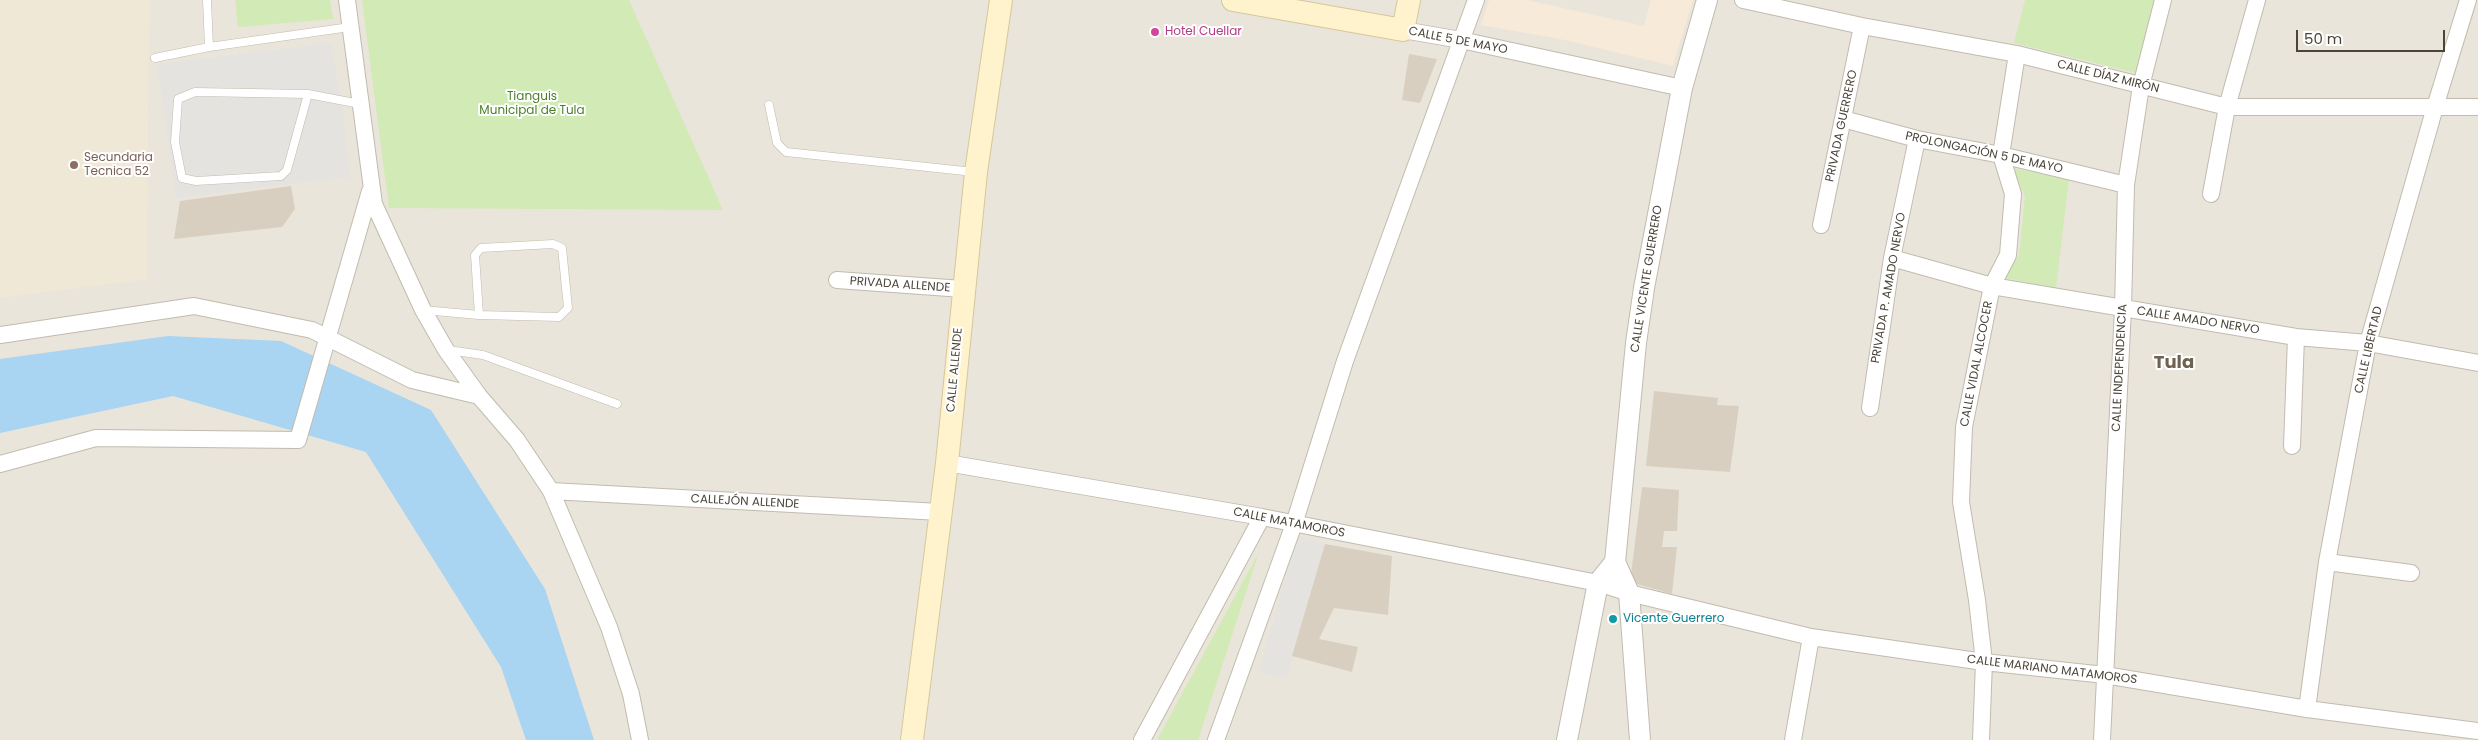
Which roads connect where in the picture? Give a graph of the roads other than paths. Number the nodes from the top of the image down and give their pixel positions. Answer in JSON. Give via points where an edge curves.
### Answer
{"nodes":[{"id":1,"x":207,"y":0,"type":"edge"},
{"id":2,"x":347,"y":0,"type":"edge"},
{"id":3,"x":1001,"y":0,"type":"edge"},
{"id":4,"x":1233,"y":0,"type":"edge"},
{"id":5,"x":1409,"y":0,"type":"edge"},
{"id":6,"x":1476,"y":0,"type":"edge"},
{"id":7,"x":1707,"y":0,"type":"edge"},
{"id":8,"x":1743,"y":0,"type":"edge"},
{"id":9,"x":2163,"y":0,"type":"edge"},
{"id":10,"x":2257,"y":0,"type":"edge"},
{"id":11,"x":2468,"y":0,"type":"edge"},
{"id":12,"x":1862,"y":26,"type":"junction"},
{"id":13,"x":350,"y":28,"type":"junction"},
{"id":14,"x":1403,"y":30,"type":"junction"},
{"id":15,"x":1461,"y":40,"type":"junction"},
{"id":16,"x":209,"y":47,"type":"junction"},
{"id":17,"x":2017,"y":54,"type":"junction"},
{"id":18,"x":155,"y":58,"type":"dead end"},
{"id":19,"x":2141,"y":86,"type":"junction"},
{"id":20,"x":1682,"y":88,"type":"junction"},
{"id":21,"x":308,"y":94,"type":"junction"},
{"id":22,"x":360,"y":104,"type":"junction"},
{"id":23,"x":769,"y":105,"type":"dead end"},
{"id":24,"x":2227,"y":107,"type":"junction"},
{"id":25,"x":2435,"y":107,"type":"junction"},
{"id":26,"x":2478,"y":107,"type":"edge"},
{"id":27,"x":1843,"y":119,"type":"junction"},
{"id":28,"x":1917,"y":139,"type":"junction"},
{"id":29,"x":2001,"y":155,"type":"junction"},
{"id":30,"x":976,"y":172,"type":"junction"},
{"id":31,"x":2126,"y":184,"type":"junction"},
{"id":32,"x":372,"y":186,"type":"junction"},
{"id":33,"x":2211,"y":194,"type":"dead end"},
{"id":34,"x":1821,"y":225,"type":"dead end"},
{"id":35,"x":1892,"y":258,"type":"junction"},
{"id":36,"x":837,"y":280,"type":"dead end"},
{"id":37,"x":1992,"y":286,"type":"junction"},
{"id":38,"x":963,"y":289,"type":"junction"},
{"id":39,"x":2123,"y":308,"type":"junction"},
{"id":40,"x":423,"y":310,"type":"junction"},
{"id":41,"x":479,"y":315,"type":"junction"},
{"id":42,"x":0,"y":335,"type":"edge"},
{"id":43,"x":2296,"y":337,"type":"junction"},
{"id":44,"x":326,"y":343,"type":"junction"},
{"id":45,"x":2368,"y":343,"type":"junction"},
{"id":46,"x":446,"y":350,"type":"junction"},
{"id":47,"x":2478,"y":363,"type":"edge"},
{"id":48,"x":479,"y":396,"type":"junction"},
{"id":49,"x":617,"y":404,"type":"dead end"},
{"id":50,"x":1870,"y":408,"type":"dead end"},
{"id":51,"x":2292,"y":446,"type":"dead end"},
{"id":52,"x":946,"y":463,"type":"junction"},
{"id":53,"x":0,"y":464,"type":"edge"},
{"id":54,"x":551,"y":492,"type":"junction"},
{"id":55,"x":940,"y":512,"type":"junction"},
{"id":56,"x":1262,"y":517,"type":"junction"},
{"id":57,"x":1294,"y":524,"type":"junction"},
{"id":58,"x":1615,"y":562,"type":"junction"},
{"id":59,"x":2327,"y":562,"type":"junction"},
{"id":60,"x":2411,"y":573,"type":"dead end"},
{"id":61,"x":1598,"y":583,"type":"junction"},
{"id":62,"x":1629,"y":593,"type":"junction"},
{"id":63,"x":1811,"y":637,"type":"junction"},
{"id":64,"x":1984,"y":662,"type":"junction"},
{"id":65,"x":2105,"y":676,"type":"junction"},
{"id":66,"x":2308,"y":709,"type":"junction"},
{"id":67,"x":2478,"y":731,"type":"edge"},
{"id":68,"x":640,"y":740,"type":"edge"},
{"id":69,"x":912,"y":740,"type":"edge"},
{"id":70,"x":1142,"y":740,"type":"edge"},
{"id":71,"x":1216,"y":740,"type":"edge"},
{"id":72,"x":1567,"y":740,"type":"edge"},
{"id":73,"x":1640,"y":740,"type":"edge"},
{"id":74,"x":1793,"y":740,"type":"edge"},
{"id":75,"x":1981,"y":740,"type":"edge"},
{"id":76,"x":2102,"y":740,"type":"edge"}],
"edges":[{"from":1,"to":16,"type":"lane"},
{"from":2,"to":13,"type":"street"},
{"from":3,"to":30,"type":"main road","name":"CALLE ALLENDE"},
{"from":4,"to":14,"type":"main road","name":"CALLE 5 DE MAYO"},
{"from":5,"to":14,"type":"main road"},
{"from":6,"to":15,"type":"street"},
{"from":7,"to":20,"type":"street","name":"CALLE VICENTE GUERRERO"},
{"from":8,"to":12,"type":"street","name":"CALLE DÍAZ MIRÓN"},
{"from":9,"to":19,"type":"street","name":"CALLE INDEPENDENCIA"},
{"from":10,"to":24,"type":"street"},
{"from":11,"to":25,"type":"street","name":"CALLE LIBERTAD"},
{"from":12,"to":17,"type":"street","name":"CALLE DÍAZ MIRÓN"},
{"from":12,"to":27,"type":"street","name":"PRIVADA GUERRERO"},
{"from":13,"to":16,"type":"lane"},
{"from":13,"to":22,"type":"street"},
{"from":14,"to":15,"type":"street","name":"CALLE 5 DE MAYO"},
{"from":15,"to":20,"type":"street","name":"CALLE 5 DE MAYO"},
{"from":15,"to":57,"type":"street","via":[[1345,361]]},
{"from":16,"to":18,"type":"lane"},
{"from":17,"to":19,"type":"street","name":"CALLE DÍAZ MIRÓN"},
{"from":17,"to":29,"type":"street","name":"CALLE VIDAL ALCOCER"},
{"from":19,"to":24,"type":"street","name":"CALLE DÍAZ MIRÓN"},
{"from":19,"to":31,"type":"street","name":"CALLE INDEPENDENCIA"},
{"from":20,"to":58,"type":"street","name":"CALLE VICENTE GUERRERO","via":[[1636,342]]},
{"from":21,"to":21,"type":"lane","via":[[195,92],[178,99],[175,142],[182,178],[196,181],[281,176],[287,170]]},
{"from":21,"to":22,"type":"lane"},
{"from":22,"to":32,"type":"street"},
{"from":23,"to":30,"type":"lane","via":[[778,143],[786,152]]},
{"from":24,"to":25,"type":"street","name":"CALLE DÍAZ MIRÓN"},
{"from":24,"to":33,"type":"street"},
{"from":25,"to":26,"type":"street","name":"CALLE DÍAZ MIRÓN"},
{"from":25,"to":45,"type":"street","name":"CALLE LIBERTAD"},
{"from":27,"to":28,"type":"street","name":"PROLONGACIÓN 5 DE MAYO"},
{"from":27,"to":34,"type":"street","name":"PRIVADA GUERRERO"},
{"from":28,"to":29,"type":"street","name":"PROLONGACIÓN 5 DE MAYO"},
{"from":28,"to":35,"type":"street","name":"PRIVADA P. AMADO NERVO"},
{"from":29,"to":31,"type":"street","name":"PROLONGACIÓN 5 DE MAYO"},
{"from":29,"to":37,"type":"street","name":"CALLE VIDAL ALCOCER","via":[[2013,194],[2008,256]]},
{"from":30,"to":38,"type":"main road","name":"CALLE ALLENDE"},
{"from":31,"to":39,"type":"street","name":"CALLE INDEPENDENCIA"},
{"from":32,"to":40,"type":"street","via":[[374,204]]},
{"from":32,"to":44,"type":"street"},
{"from":35,"to":37,"type":"street","name":"CALLE AMADO NERVO"},
{"from":35,"to":50,"type":"street","name":"PRIVADA P. AMADO NERVO"},
{"from":36,"to":38,"type":"street","name":"PRIVADA ALLENDE"},
{"from":37,"to":39,"type":"street","name":"CALLE AMADO NERVO"},
{"from":37,"to":64,"type":"street","name":"CALLE VIDAL ALCOCER","via":[[1964,427],[1961,502]]},
{"from":38,"to":52,"type":"main road","name":"CALLE ALLENDE"},
{"from":39,"to":43,"type":"street","name":"CALLE AMADO NERVO"},
{"from":39,"to":65,"type":"street","name":"CALLE INDEPENDENCIA"},
{"from":40,"to":41,"type":"lane"},
{"from":40,"to":46,"type":"street"},
{"from":41,"to":41,"type":"lane","via":[[558,317],[568,308],[562,248],[553,244],[481,248],[475,255]]},
{"from":42,"to":44,"type":"street","via":[[194,306],[312,330]]},
{"from":43,"to":45,"type":"street","name":"CALLE AMADO NERVO"},
{"from":43,"to":51,"type":"street"},
{"from":44,"to":48,"type":"street","via":[[412,380]]},
{"from":44,"to":53,"type":"street","via":[[298,440],[96,438]]},
{"from":45,"to":47,"type":"street","name":"CALLE AMADO NERVO"},
{"from":45,"to":59,"type":"street","name":"CALLE LIBERTAD"},
{"from":46,"to":48,"type":"street"},
{"from":46,"to":49,"type":"lane","via":[[483,355]]},
{"from":48,"to":54,"type":"street","via":[[517,440]]},
{"from":52,"to":55,"type":"main road","name":"CALLE ALLENDE"},
{"from":52,"to":56,"type":"street","name":"CALLE MATAMOROS"},
{"from":54,"to":55,"type":"street","name":"CALLEJÓN ALLENDE"},
{"from":54,"to":68,"type":"street","via":[[609,627],[631,694]]},
{"from":55,"to":69,"type":"main road","name":"CALLE ALLENDE"},
{"from":56,"to":57,"type":"street","name":"CALLE MATAMOROS"},
{"from":56,"to":70,"type":"street"},
{"from":57,"to":61,"type":"street","name":"CALLE MATAMOROS"},
{"from":57,"to":71,"type":"street"},
{"from":58,"to":61,"type":"street"},
{"from":58,"to":62,"type":"street","name":"CALLE VICENTE GUERRERO"},
{"from":59,"to":60,"type":"street"},
{"from":59,"to":66,"type":"street","name":"CALLE LIBERTAD"},
{"from":61,"to":62,"type":"street","name":"CALLE MATAMOROS"},
{"from":61,"to":72,"type":"street"},
{"from":62,"to":63,"type":"street","name":"CALLE MARIANO MATAMOROS"},
{"from":62,"to":73,"type":"street"},
{"from":63,"to":64,"type":"street","name":"CALLE MARIANO MATAMOROS"},
{"from":63,"to":74,"type":"street"},
{"from":64,"to":65,"type":"street","name":"CALLE MARIANO MATAMOROS"},
{"from":64,"to":75,"type":"street","name":"CALLE VIDAL ALCOCER"},
{"from":65,"to":66,"type":"street","name":"CALLE MARIANO MATAMOROS"},
{"from":65,"to":76,"type":"street","name":"CALLE INDEPENDENCIA"},
{"from":66,"to":67,"type":"street","name":"CALLE MARIANO MATAMOROS"}]}
